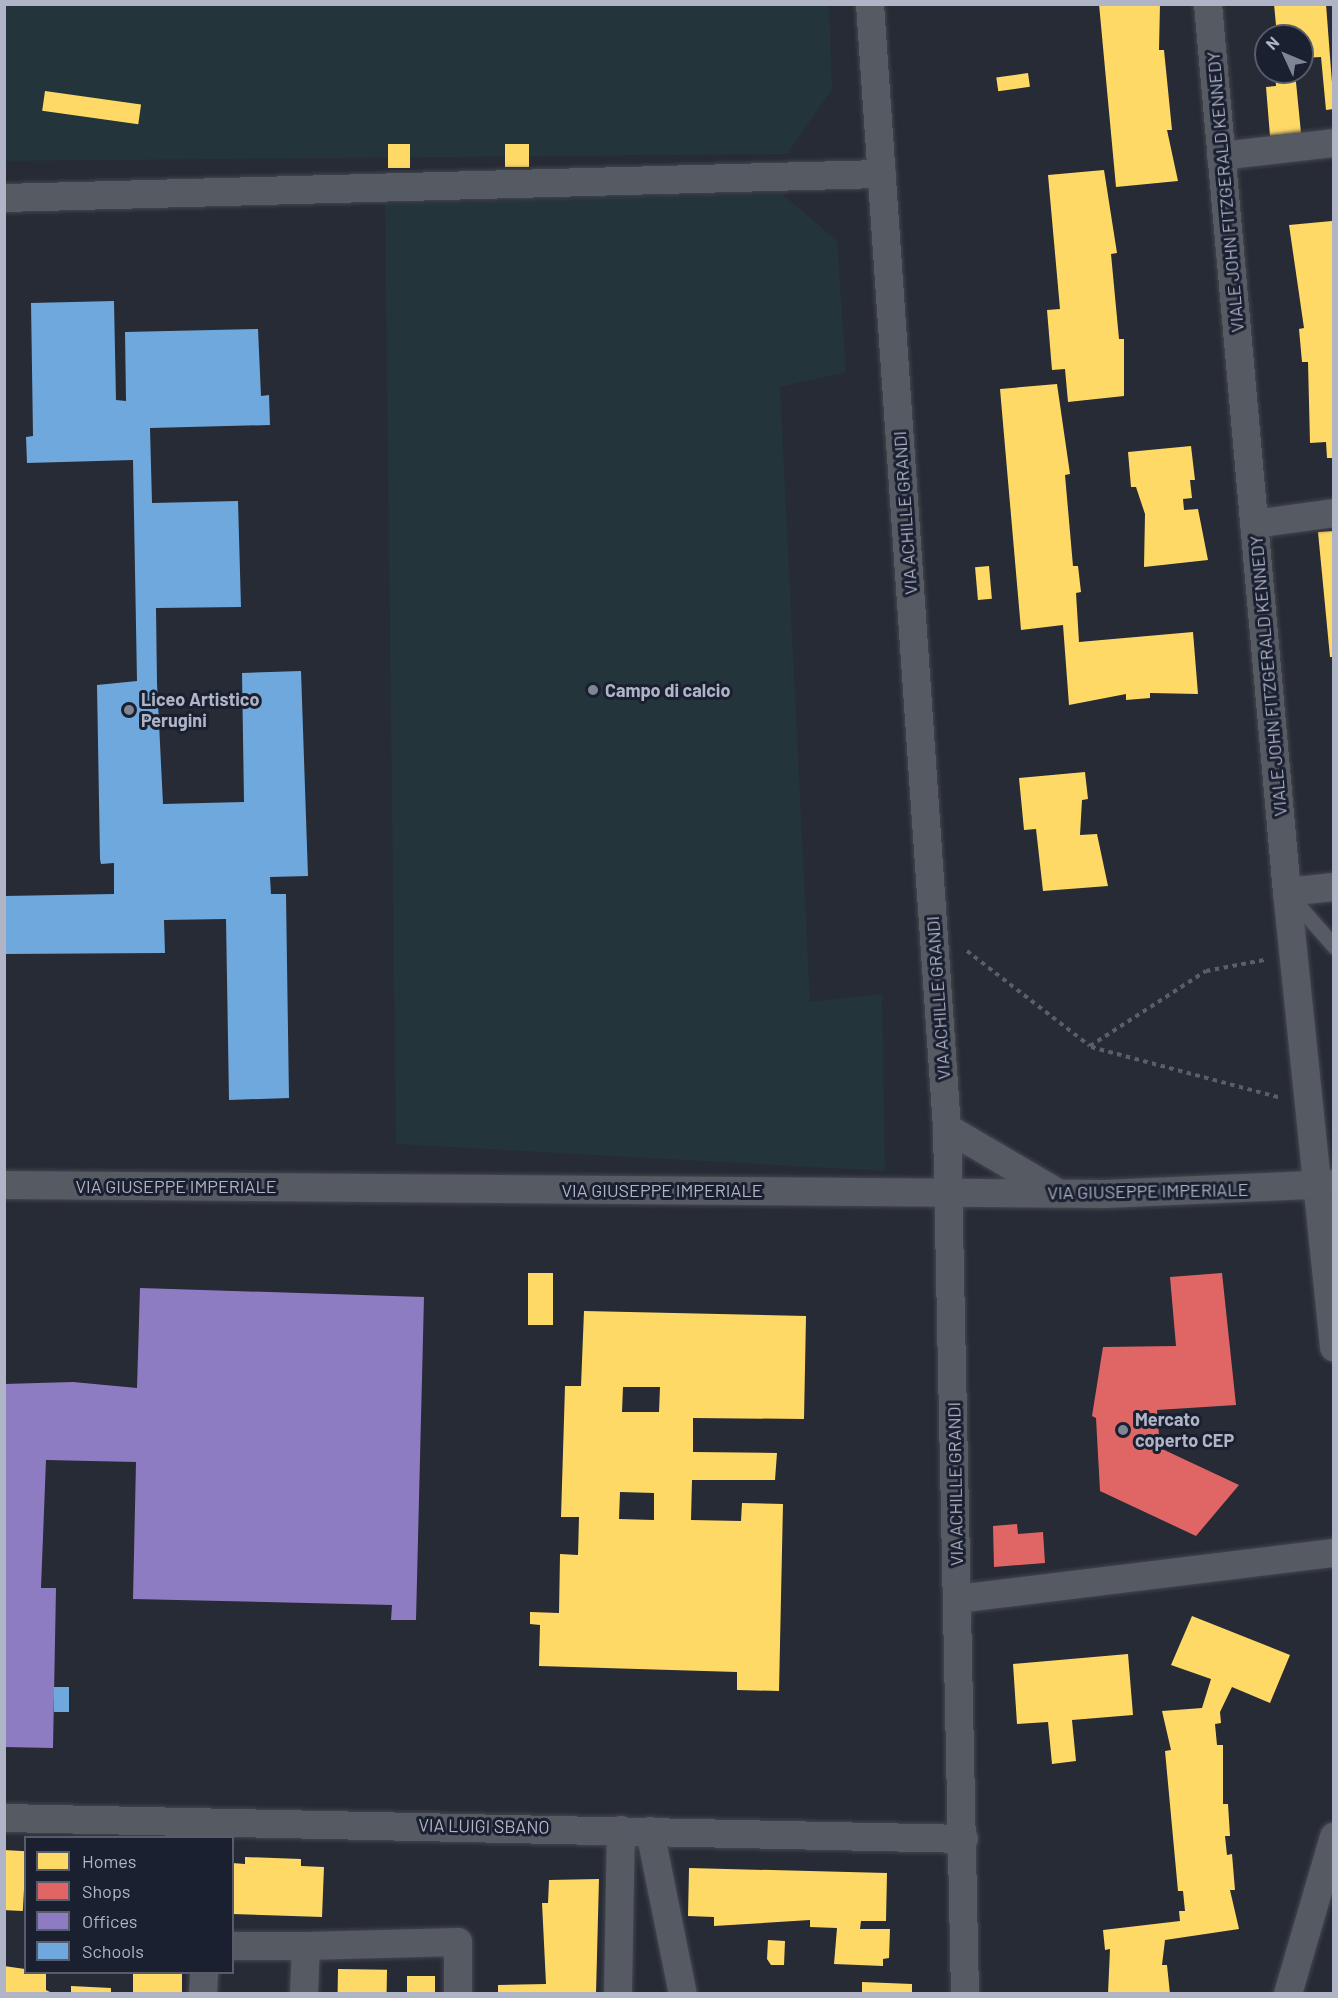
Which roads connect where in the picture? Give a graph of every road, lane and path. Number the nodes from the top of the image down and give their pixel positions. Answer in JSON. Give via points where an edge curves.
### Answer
{"nodes":[{"id":1,"x":870,"y":4,"type":"edge"},
{"id":2,"x":1208,"y":4,"type":"edge"},
{"id":3,"x":1334,"y":143,"type":"edge"},
{"id":4,"x":1221,"y":156,"type":"junction"},
{"id":5,"x":882,"y":174,"type":"junction"},
{"id":6,"x":4,"y":198,"type":"edge"},
{"id":7,"x":1334,"y":513,"type":"edge"},
{"id":8,"x":1254,"y":524,"type":"junction"},
{"id":9,"x":1334,"y":887,"type":"edge"},
{"id":10,"x":1287,"y":892,"type":"junction"},
{"id":11,"x":933,"y":925,"type":"junction"},
{"id":12,"x":1334,"y":946,"type":"edge"},
{"id":13,"x":1295,"y":954,"type":"junction"},
{"id":14,"x":1090,"y":1047,"type":"junction"},
{"id":15,"x":1312,"y":1116,"type":"junction"},
{"id":16,"x":947,"y":1128,"type":"junction"},
{"id":17,"x":1334,"y":1149,"type":"edge"},
{"id":18,"x":4,"y":1185,"type":"edge"},
{"id":19,"x":1327,"y":1186,"type":"edge"},
{"id":20,"x":946,"y":1193,"type":"junction"},
{"id":21,"x":1058,"y":1193,"type":"junction"},
{"id":22,"x":1334,"y":1348,"type":"edge"},
{"id":23,"x":1334,"y":1553,"type":"edge"},
{"id":24,"x":958,"y":1599,"type":"junction"},
{"id":25,"x":4,"y":1818,"type":"edge"},
{"id":26,"x":621,"y":1830,"type":"junction"},
{"id":27,"x":650,"y":1831,"type":"junction"},
{"id":28,"x":1334,"y":1837,"type":"edge"},
{"id":29,"x":963,"y":1839,"type":"junction"},
{"id":30,"x":234,"y":1946,"type":"edge"},
{"id":31,"x":306,"y":1946,"type":"junction"},
{"id":32,"x":204,"y":1974,"type":"edge"},
{"id":33,"x":203,"y":1994,"type":"edge"},
{"id":34,"x":304,"y":1994,"type":"edge"},
{"id":35,"x":458,"y":1994,"type":"edge"},
{"id":36,"x":618,"y":1994,"type":"edge"},
{"id":37,"x":683,"y":1994,"type":"edge"},
{"id":38,"x":965,"y":1994,"type":"edge"},
{"id":39,"x":1288,"y":1994,"type":"edge"}],
"edges":[{"from":1,"to":5,"type":"street","name":"VIA ACHILLE GRANDI"},
{"from":2,"to":4,"type":"street","name":"VIALE JOHN FITZGERALD KENNEDY"},
{"from":3,"to":4,"type":"street"},
{"from":4,"to":8,"type":"street","name":"VIALE JOHN FITZGERALD KENNEDY"},
{"from":5,"to":6,"type":"street"},
{"from":5,"to":11,"type":"street","name":"VIA ACHILLE GRANDI"},
{"from":7,"to":8,"type":"street"},
{"from":8,"to":10,"type":"street","name":"VIALE JOHN FITZGERALD KENNEDY"},
{"from":9,"to":10,"type":"street"},
{"from":10,"to":12,"type":"lane"},
{"from":10,"to":13,"type":"street","name":"VIALE JOHN FITZGERALD KENNEDY"},
{"from":11,"to":14,"type":"path"},
{"from":11,"to":16,"type":"street","name":"VIA ACHILLE GRANDI"},
{"from":13,"to":14,"type":"path","via":[[1206,971]]},
{"from":13,"to":15,"type":"street","name":"VIALE JOHN FITZGERALD KENNEDY"},
{"from":14,"to":15,"type":"path"},
{"from":15,"to":17,"type":"street"},
{"from":15,"to":19,"type":"street","name":"VIALE JOHN FITZGERALD KENNEDY"},
{"from":16,"to":20,"type":"street","name":"VIA ACHILLE GRANDI"},
{"from":16,"to":21,"type":"street"},
{"from":18,"to":20,"type":"street","name":"VIA GIUSEPPE IMPERIALE"},
{"from":19,"to":21,"type":"street","name":"VIA GIUSEPPE IMPERIALE"},
{"from":19,"to":22,"type":"street","name":"VIALE JOHN FITZGERALD KENNEDY"},
{"from":20,"to":21,"type":"street","name":"VIA GIUSEPPE IMPERIALE"},
{"from":20,"to":24,"type":"street","name":"VIA ACHILLE GRANDI"},
{"from":23,"to":24,"type":"street"},
{"from":24,"to":29,"type":"street","name":"VIA ACHILLE GRANDI"},
{"from":25,"to":26,"type":"street","name":"VIA LUIGI SBANO"},
{"from":26,"to":27,"type":"street","name":"VIA LUIGI SBANO"},
{"from":26,"to":36,"type":"street"},
{"from":27,"to":29,"type":"street","name":"VIA LUIGI SBANO"},
{"from":27,"to":37,"type":"street"},
{"from":28,"to":39,"type":"street"},
{"from":29,"to":38,"type":"street","name":"VIA ACHILLE GRANDI"},
{"from":30,"to":31,"type":"street"},
{"from":31,"to":34,"type":"street"},
{"from":31,"to":35,"type":"street","via":[[458,1942]]},
{"from":32,"to":33,"type":"street"}]}
